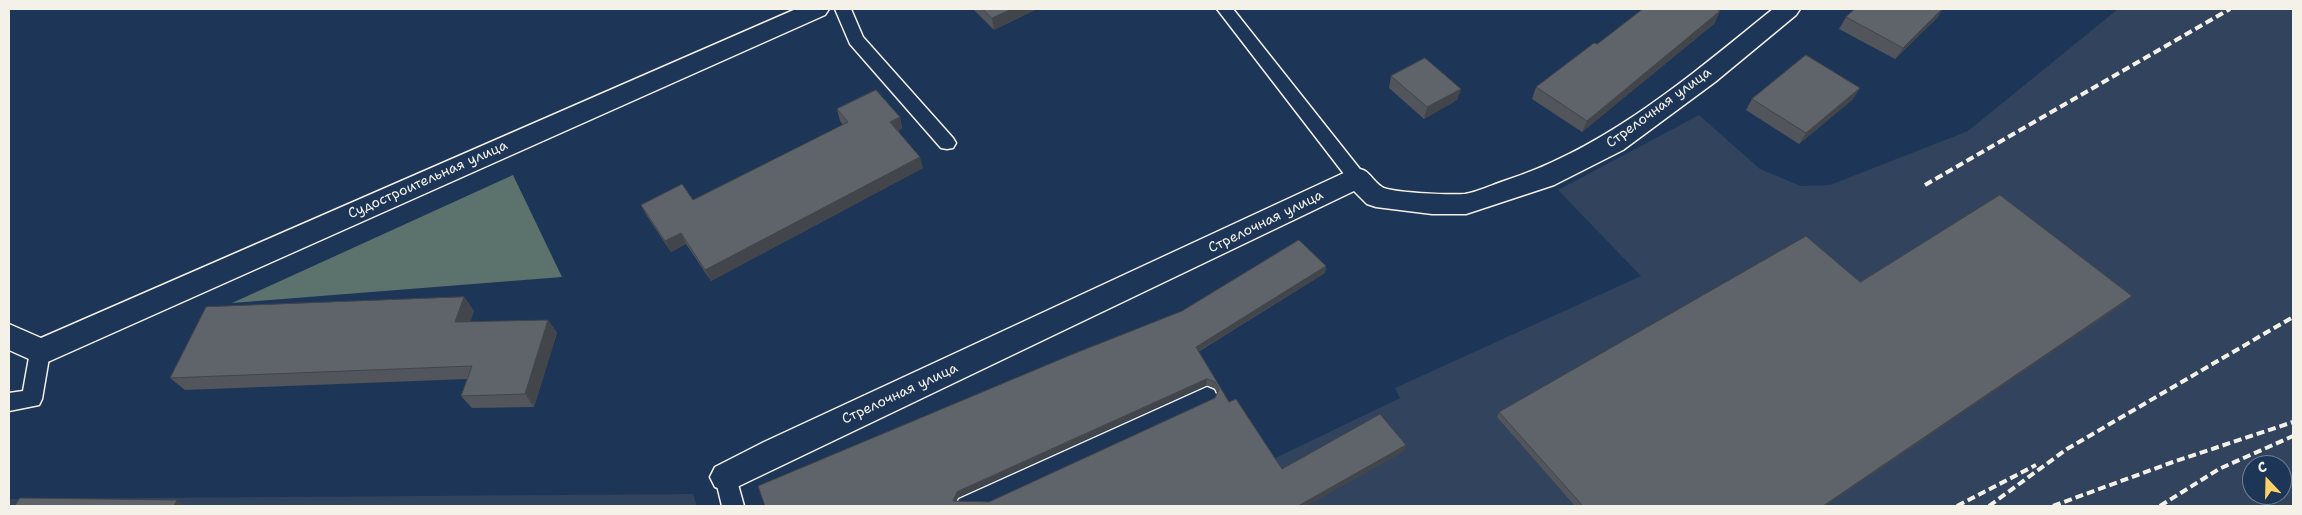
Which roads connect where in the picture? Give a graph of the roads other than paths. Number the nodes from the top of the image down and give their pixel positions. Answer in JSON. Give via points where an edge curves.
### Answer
{"nodes":[{"id":1,"x":816,"y":9,"type":"edge"},
{"id":2,"x":843,"y":9,"type":"edge"},
{"id":3,"x":1225,"y":9,"type":"edge"},
{"id":4,"x":1788,"y":9,"type":"edge"},
{"id":5,"x":947,"y":143,"type":"dead end"},
{"id":6,"x":1357,"y":178,"type":"junction"},
{"id":7,"x":9,"y":336,"type":"edge"},
{"id":8,"x":40,"y":352,"type":"junction"},
{"id":9,"x":1207,"y":396,"type":"dead end"},
{"id":10,"x":9,"y":402,"type":"edge"},
{"id":11,"x":726,"y":477,"type":"joint"},
{"id":12,"x":733,"y":506,"type":"edge"},
{"id":13,"x":967,"y":506,"type":"edge"}],
"edges":[{"from":1,"to":8,"type":"street","name":"Судостроительная улица"},
{"from":2,"to":5,"type":"lane","via":[[856,40]]},
{"from":3,"to":6,"type":"lane"},
{"from":4,"to":6,"type":"street","name":"Стрелочная улица","via":[[1706,76],[1614,143],[1545,178],[1466,204],[1432,204],[1376,197]]},
{"from":6,"to":11,"type":"street","name":"Стрелочная улица"},
{"from":7,"to":8,"type":"street"},
{"from":8,"to":10,"type":"lane","via":[[32,399]]},
{"from":9,"to":13,"type":"lane"},
{"from":11,"to":12,"type":"lane"}]}
